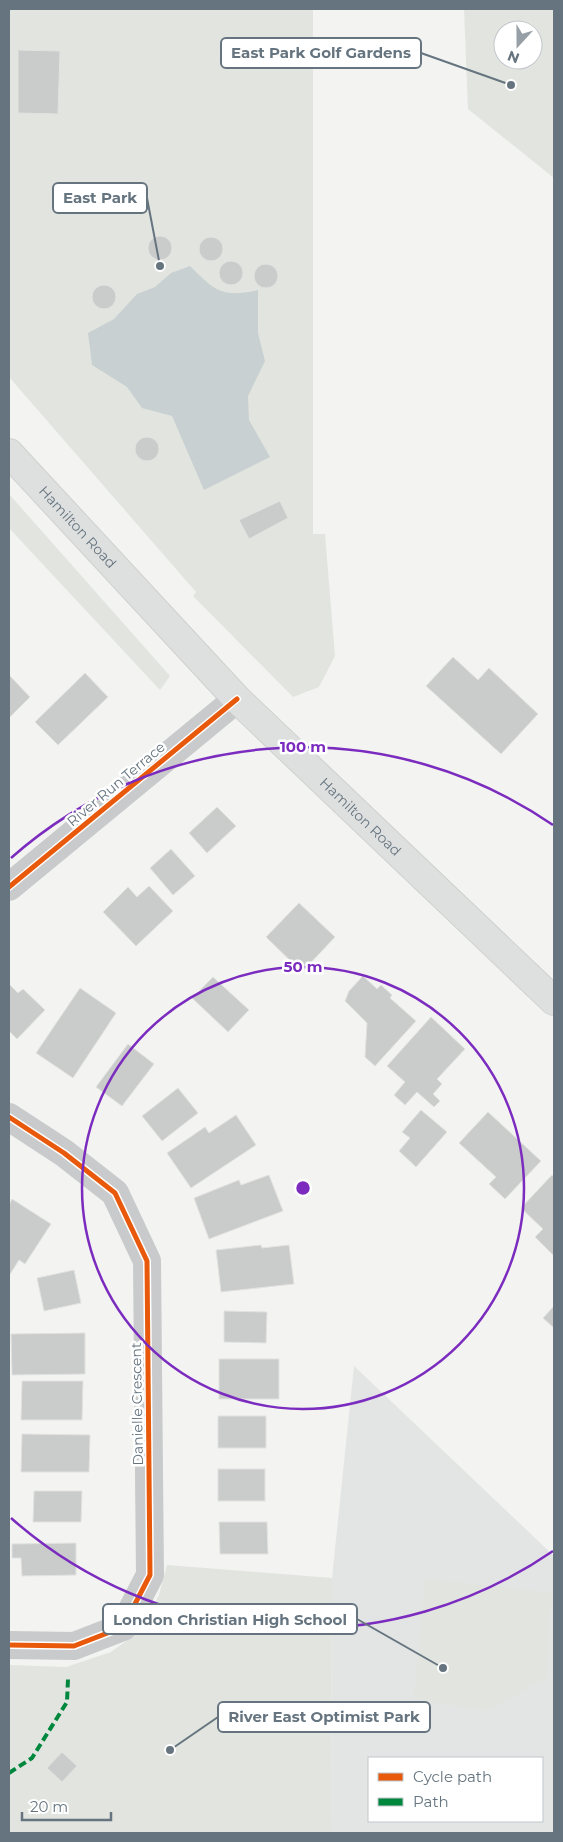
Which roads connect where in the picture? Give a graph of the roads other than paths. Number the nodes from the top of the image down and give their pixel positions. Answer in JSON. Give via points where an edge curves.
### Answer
{"nodes":[{"id":1,"x":9,"y":453,"type":"edge"},
{"id":2,"x":237,"y":699,"type":"junction"},
{"id":3,"x":11,"y":881,"type":"edge"},
{"id":4,"x":554,"y":1001,"type":"edge"},
{"id":5,"x":9,"y":1117,"type":"edge"},
{"id":6,"x":9,"y":1645,"type":"edge"}],
"edges":[{"from":1,"to":2,"type":"main road","name":"Hamilton Road"},
{"from":2,"to":3,"type":"street","name":"River Run Terrace"},
{"from":2,"to":4,"type":"main road","name":"Hamilton Road"},
{"from":5,"to":6,"type":"street","name":"Danielle Crescent","via":[[64,1153],[115,1193],[147,1261],[150,1575],[123,1627],[74,1646]]}]}
